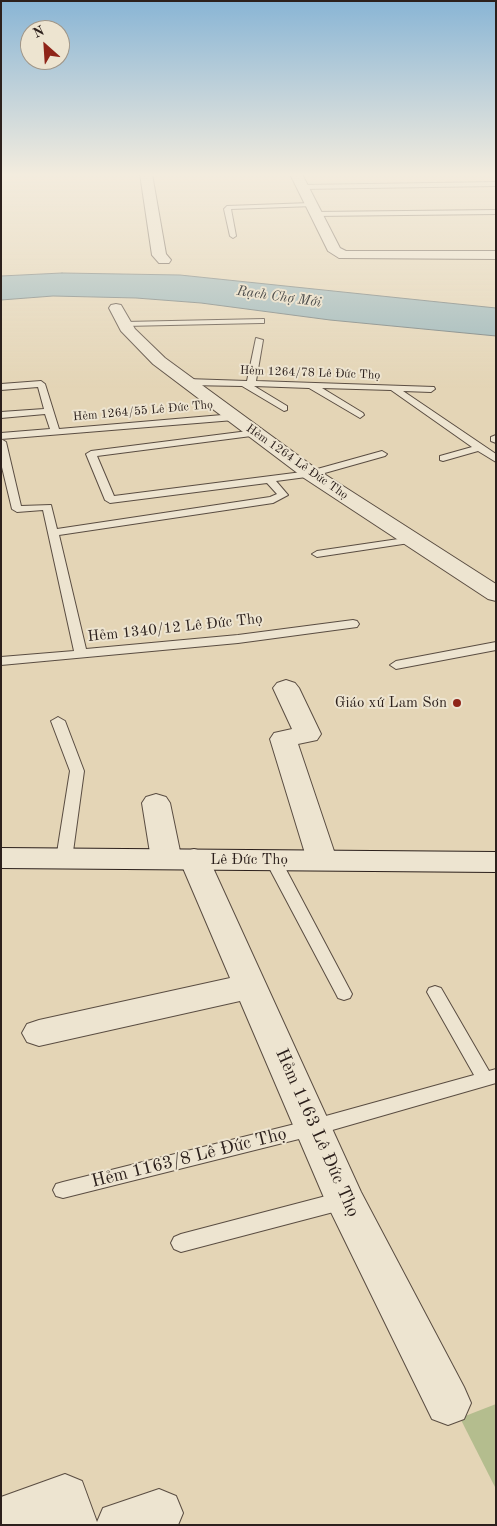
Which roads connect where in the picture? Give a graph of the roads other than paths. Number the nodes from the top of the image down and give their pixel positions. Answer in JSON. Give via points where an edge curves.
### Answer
{"nodes":[{"id":1,"x":160,"y":245,"type":"edge"},
{"id":2,"x":332,"y":245,"type":"edge"},
{"id":3,"x":496,"y":255,"type":"edge"},
{"id":4,"x":162,"y":258,"type":"dead end"},
{"id":5,"x":121,"y":316,"type":"joint"},
{"id":6,"x":261,"y":322,"type":"dead end"},
{"id":7,"x":259,"y":340,"type":"dead end"},
{"id":8,"x":187,"y":382,"type":"junction"},
{"id":9,"x":247,"y":384,"type":"junction"},
{"id":10,"x":310,"y":386,"type":"junction"},
{"id":11,"x":1,"y":387,"type":"edge"},
{"id":12,"x":393,"y":388,"type":"junction"},
{"id":13,"x":431,"y":389,"type":"dead end"},
{"id":14,"x":284,"y":408,"type":"dead end"},
{"id":15,"x":49,"y":412,"type":"junction"},
{"id":16,"x":1,"y":415,"type":"edge"},
{"id":17,"x":360,"y":415,"type":"dead end"},
{"id":18,"x":234,"y":417,"type":"junction"},
{"id":19,"x":55,"y":432,"type":"junction"},
{"id":20,"x":256,"y":433,"type":"junction"},
{"id":21,"x":1,"y":436,"type":"edge"},
{"id":22,"x":1,"y":442,"type":"edge"},
{"id":23,"x":480,"y":448,"type":"junction"},
{"id":24,"x":382,"y":454,"type":"dead end"},
{"id":25,"x":443,"y":458,"type":"dead end"},
{"id":26,"x":496,"y":459,"type":"edge"},
{"id":27,"x":311,"y":474,"type":"junction"},
{"id":28,"x":269,"y":479,"type":"junction"},
{"id":29,"x":53,"y":533,"type":"junction"},
{"id":30,"x":412,"y":540,"type":"junction"},
{"id":31,"x":317,"y":554,"type":"dead end"},
{"id":32,"x":496,"y":594,"type":"edge"},
{"id":33,"x":353,"y":624,"type":"dead end"},
{"id":34,"x":496,"y":646,"type":"edge"},
{"id":35,"x":80,"y":655,"type":"junction"},
{"id":36,"x":1,"y":662,"type":"edge"},
{"id":37,"x":396,"y":664,"type":"dead end"},
{"id":38,"x":286,"y":688,"type":"dead end"},
{"id":39,"x":58,"y":721,"type":"dead end"},
{"id":40,"x":156,"y":803,"type":"dead end"},
{"id":41,"x":1,"y":858,"type":"edge"},
{"id":42,"x":64,"y":859,"type":"junction"},
{"id":43,"x":180,"y":859,"type":"junction"},
{"id":44,"x":273,"y":860,"type":"junction"},
{"id":45,"x":322,"y":860,"type":"junction"},
{"id":46,"x":496,"y":862,"type":"edge"},
{"id":47,"x":251,"y":986,"type":"junction"},
{"id":48,"x":435,"y":992,"type":"dead end"},
{"id":49,"x":344,"y":994,"type":"dead end"},
{"id":50,"x":39,"y":1033,"type":"dead end"},
{"id":51,"x":490,"y":1078,"type":"edge"},
{"id":52,"x":315,"y":1127,"type":"junction"},
{"id":53,"x":64,"y":1190,"type":"dead end"},
{"id":54,"x":345,"y":1200,"type":"junction"},
{"id":55,"x":181,"y":1243,"type":"dead end"},
{"id":56,"x":448,"y":1403,"type":"dead end"},
{"id":57,"x":1,"y":1521,"type":"edge"},
{"id":58,"x":74,"y":1525,"type":"edge"}],
"edges":[{"from":1,"to":4,"type":"street"},
{"from":2,"to":3,"type":"street","via":[[335,251],[344,255]]},
{"from":5,"to":6,"type":"lane"},
{"from":5,"to":8,"type":"street","name":"Hẻm 1264 Lê Đức Thọ","via":[[129,331],[159,361]]},
{"from":7,"to":9,"type":"lane"},
{"from":8,"to":9,"type":"lane","name":"Hẻm 1264/78 Lê Đức Thọ"},
{"from":8,"to":18,"type":"street","name":"Hẻm 1264 Lê Đức Thọ"},
{"from":9,"to":10,"type":"lane","name":"Hẻm 1264/78 Lê Đức Thọ"},
{"from":9,"to":14,"type":"lane"},
{"from":10,"to":12,"type":"lane","name":"Hẻm 1264/78 Lê Đức Thọ"},
{"from":10,"to":17,"type":"lane"},
{"from":11,"to":15,"type":"lane","name":"Hẻm 1264/55 Lê Đức Thọ","via":[[41,384]]},
{"from":12,"to":13,"type":"lane","name":"Hẻm 1264/78 Lê Đức Thọ"},
{"from":12,"to":23,"type":"lane"},
{"from":15,"to":16,"type":"lane"},
{"from":15,"to":19,"type":"lane","name":"Hẻm 1264/55 Lê Đức Thọ"},
{"from":18,"to":19,"type":"lane","name":"Hẻm 1264/55 Lê Đức Thọ"},
{"from":18,"to":20,"type":"street","name":"Hẻm 1264 Lê Đức Thọ"},
{"from":19,"to":21,"type":"lane","name":"Hẻm 1264/55 Lê Đức Thọ"},
{"from":20,"to":27,"type":"street","name":"Hẻm 1264 Lê Đức Thọ"},
{"from":20,"to":28,"type":"lane","via":[[91,454],[110,500]]},
{"from":22,"to":29,"type":"lane","via":[[17,509],[47,507]]},
{"from":23,"to":25,"type":"lane"},
{"from":23,"to":26,"type":"lane"},
{"from":24,"to":27,"type":"lane"},
{"from":27,"to":28,"type":"lane"},
{"from":27,"to":30,"type":"street","name":"Hẻm 1264 Lê Đức Thọ"},
{"from":28,"to":29,"type":"lane","via":[[283,495],[273,500]]},
{"from":29,"to":35,"type":"lane"},
{"from":30,"to":31,"type":"lane"},
{"from":30,"to":32,"type":"street","name":"Hẻm 1264 Lê Đức Thọ"},
{"from":33,"to":35,"type":"lane","name":"Hẻm 1340/12 Lê Đức Thọ"},
{"from":34,"to":37,"type":"lane"},
{"from":35,"to":36,"type":"lane","name":"Hẻm 1340/12 Lê Đức Thọ"},
{"from":38,"to":45,"type":"street","via":[[308,734],[283,739]]},
{"from":39,"to":42,"type":"lane","via":[[76,771]]},
{"from":40,"to":43,"type":"street","name":"Hẻm 1163 Lê Đức Thọ"},
{"from":41,"to":42,"type":"street","name":"Lê Đức Thọ"},
{"from":42,"to":43,"type":"street","name":"Lê Đức Thọ"},
{"from":43,"to":44,"type":"street","name":"Lê Đức Thọ"},
{"from":43,"to":47,"type":"street","name":"Hẻm 1163 Lê Đức Thọ"},
{"from":44,"to":45,"type":"street","name":"Lê Đức Thọ"},
{"from":44,"to":49,"type":"lane"},
{"from":45,"to":46,"type":"street","name":"Lê Đức Thọ"},
{"from":47,"to":50,"type":"street"},
{"from":47,"to":52,"type":"street","name":"Hẻm 1163 Lê Đức Thọ"},
{"from":48,"to":51,"type":"lane"},
{"from":51,"to":52,"type":"lane","name":"Hẻm 1163/8 Lê Đức Thọ"},
{"from":52,"to":53,"type":"lane","name":"Hẻm 1163/8 Lê Đức Thọ"},
{"from":52,"to":54,"type":"street","name":"Hẻm 1163 Lê Đức Thọ"},
{"from":54,"to":55,"type":"lane"},
{"from":54,"to":56,"type":"street","name":"Hẻm 1163 Lê Đức Thọ"},
{"from":57,"to":58,"type":"street","via":[[65,1498]]}]}
